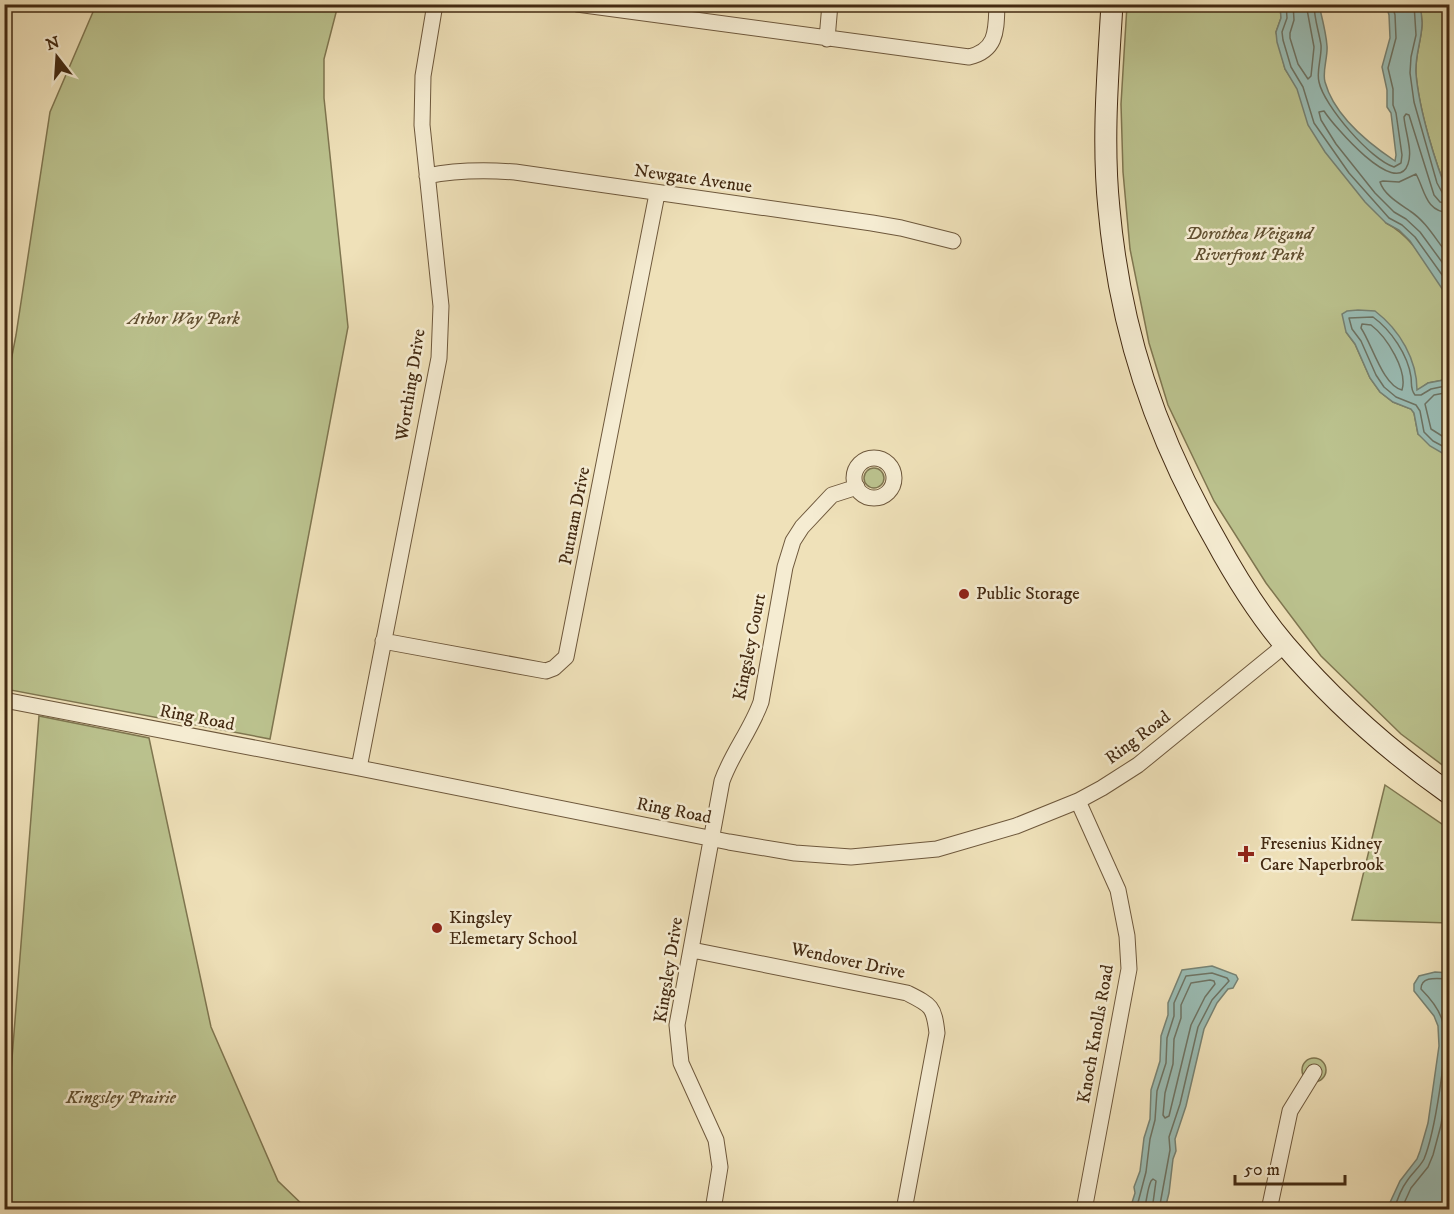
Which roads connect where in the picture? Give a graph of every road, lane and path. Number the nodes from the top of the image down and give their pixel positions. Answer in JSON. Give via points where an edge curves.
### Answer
{"nodes":[{"id":1,"x":435,"y":4,"type":"edge"},
{"id":2,"x":577,"y":4,"type":"edge"},
{"id":3,"x":830,"y":4,"type":"edge"},
{"id":4,"x":997,"y":4,"type":"edge"},
{"id":5,"x":1112,"y":4,"type":"edge"},
{"id":6,"x":827,"y":39,"type":"junction"},
{"id":7,"x":427,"y":176,"type":"junction"},
{"id":8,"x":657,"y":194,"type":"junction"},
{"id":9,"x":953,"y":241,"type":"dead end"},
{"id":10,"x":857,"y":487,"type":"dead end"},
{"id":11,"x":383,"y":641,"type":"junction"},
{"id":12,"x":1285,"y":645,"type":"junction"},
{"id":13,"x":4,"y":700,"type":"edge"},
{"id":14,"x":359,"y":768,"type":"junction"},
{"id":15,"x":1449,"y":794,"type":"edge"},
{"id":16,"x":1078,"y":801,"type":"junction"},
{"id":17,"x":711,"y":838,"type":"junction"},
{"id":18,"x":692,"y":950,"type":"junction"},
{"id":19,"x":1314,"y":1072,"type":"dead end"},
{"id":20,"x":713,"y":1209,"type":"edge"},
{"id":21,"x":904,"y":1209,"type":"edge"},
{"id":22,"x":1084,"y":1209,"type":"edge"},
{"id":23,"x":1269,"y":1209,"type":"edge"}],
"edges":[{"from":1,"to":7,"type":"street","name":"Worthing Drive","via":[[422,99]]},
{"from":2,"to":6,"type":"street"},
{"from":3,"to":6,"type":"street"},
{"from":4,"to":6,"type":"street","via":[[993,39],[982,53],[969,57]]},
{"from":5,"to":12,"type":"main road","via":[[1107,188],[1116,265],[1130,333],[1151,405],[1196,507],[1229,565]]},
{"from":7,"to":8,"type":"street","name":"Newgate Avenue","via":[[442,172],[515,172]]},
{"from":7,"to":11,"type":"street","name":"Worthing Drive","via":[[441,306],[440,358]]},
{"from":8,"to":9,"type":"street","name":"Newgate Avenue","via":[[901,228]]},
{"from":8,"to":11,"type":"street","name":"Putnam Drive","via":[[567,657],[546,671]]},
{"from":10,"to":17,"type":"street","name":"Kingsley Court","via":[[832,495],[793,541],[761,702],[725,771]]},
{"from":11,"to":14,"type":"street","name":"Worthing Drive"},
{"from":12,"to":15,"type":"main road","via":[[1375,737]]},
{"from":12,"to":16,"type":"street","name":"Ring Road","via":[[1138,765]]},
{"from":13,"to":14,"type":"street","name":"Ring Road"},
{"from":14,"to":17,"type":"street","name":"Ring Road"},
{"from":16,"to":17,"type":"street","name":"Ring Road","via":[[1016,826],[937,849],[851,857],[795,853]]},
{"from":16,"to":22,"type":"street","name":"Knoch Knolls Road","via":[[1118,890],[1129,969]]},
{"from":17,"to":18,"type":"street","name":"Kingsley Drive"},
{"from":18,"to":20,"type":"street","name":"Kingsley Drive","via":[[677,1025],[681,1063],[716,1140],[720,1167]]},
{"from":18,"to":21,"type":"street","name":"Wendover Drive","via":[[907,993],[934,1012],[937,1033]]},
{"from":19,"to":23,"type":"street","via":[[1290,1111]]}]}
